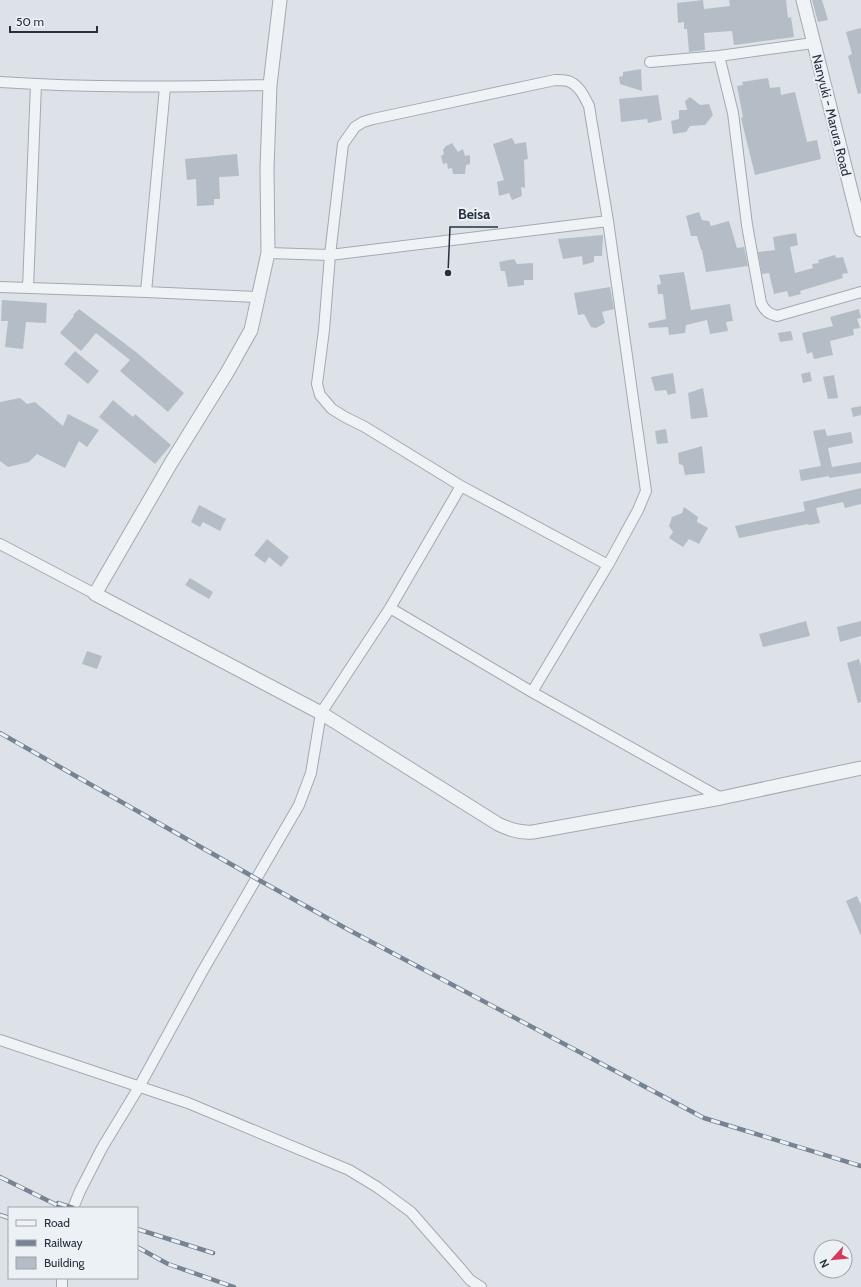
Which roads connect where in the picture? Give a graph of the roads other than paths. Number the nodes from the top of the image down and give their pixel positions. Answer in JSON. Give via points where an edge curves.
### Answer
{"nodes":[{"id":1,"x":280,"y":0,"type":"edge"},
{"id":2,"x":803,"y":0,"type":"edge"},
{"id":3,"x":813,"y":43,"type":"junction"},
{"id":4,"x":719,"y":56,"type":"junction"},
{"id":5,"x":650,"y":62,"type":"dead end"},
{"id":6,"x":0,"y":82,"type":"edge"},
{"id":7,"x":36,"y":84,"type":"junction"},
{"id":8,"x":270,"y":85,"type":"junction"},
{"id":9,"x":165,"y":87,"type":"junction"},
{"id":10,"x":608,"y":221,"type":"junction"},
{"id":11,"x":861,"y":230,"type":"edge"},
{"id":12,"x":268,"y":253,"type":"junction"},
{"id":13,"x":330,"y":255,"type":"junction"},
{"id":14,"x":0,"y":287,"type":"edge"},
{"id":15,"x":28,"y":288,"type":"junction"},
{"id":16,"x":146,"y":292,"type":"junction"},
{"id":17,"x":861,"y":292,"type":"edge"},
{"id":18,"x":258,"y":297,"type":"junction"},
{"id":19,"x":461,"y":486,"type":"junction"},
{"id":20,"x":0,"y":544,"type":"edge"},
{"id":21,"x":608,"y":565,"type":"junction"},
{"id":22,"x":95,"y":594,"type":"junction"},
{"id":23,"x":390,"y":608,"type":"junction"},
{"id":24,"x":532,"y":692,"type":"junction"},
{"id":25,"x":321,"y":713,"type":"junction"},
{"id":26,"x":861,"y":768,"type":"edge"},
{"id":27,"x":721,"y":798,"type":"junction"},
{"id":28,"x":0,"y":1040,"type":"edge"},
{"id":29,"x":140,"y":1086,"type":"junction"},
{"id":30,"x":73,"y":1207,"type":"edge"},
{"id":31,"x":481,"y":1287,"type":"edge"}],
"edges":[{"from":1,"to":8,"type":"street"},
{"from":2,"to":3,"type":"street","name":"Nanyuki - Marura Road"},
{"from":3,"to":4,"type":"street"},
{"from":3,"to":11,"type":"street","name":"Nanyuki - Marura Road"},
{"from":4,"to":5,"type":"street"},
{"from":4,"to":17,"type":"street","via":[[733,113],[747,225],[764,310],[778,316]]},
{"from":6,"to":7,"type":"street"},
{"from":7,"to":9,"type":"street"},
{"from":7,"to":15,"type":"street"},
{"from":8,"to":9,"type":"street"},
{"from":8,"to":12,"type":"street"},
{"from":9,"to":16,"type":"street"},
{"from":10,"to":13,"type":"street"},
{"from":10,"to":13,"type":"street","via":[[589,106],[578,88],[568,81],[555,80],[373,119],[356,127],[343,144]]},
{"from":10,"to":21,"type":"street","via":[[646,491]]},
{"from":12,"to":13,"type":"street"},
{"from":12,"to":18,"type":"street"},
{"from":13,"to":19,"type":"street","via":[[317,384],[320,395],[332,409]]},
{"from":14,"to":15,"type":"street"},
{"from":15,"to":16,"type":"street"},
{"from":16,"to":18,"type":"street"},
{"from":18,"to":22,"type":"street","via":[[250,330],[228,371]]},
{"from":19,"to":21,"type":"street"},
{"from":19,"to":23,"type":"street"},
{"from":20,"to":22,"type":"street"},
{"from":21,"to":24,"type":"street"},
{"from":22,"to":25,"type":"street"},
{"from":23,"to":24,"type":"street"},
{"from":23,"to":25,"type":"street"},
{"from":24,"to":27,"type":"street"},
{"from":25,"to":27,"type":"street","via":[[498,824],[522,832]]},
{"from":25,"to":29,"type":"street","via":[[311,774],[299,805],[202,972]]},
{"from":26,"to":27,"type":"street"},
{"from":28,"to":29,"type":"street"},
{"from":29,"to":30,"type":"street","via":[[102,1148]]},
{"from":29,"to":31,"type":"street","via":[[188,1103],[348,1170],[377,1187],[411,1212],[470,1280]]}]}
